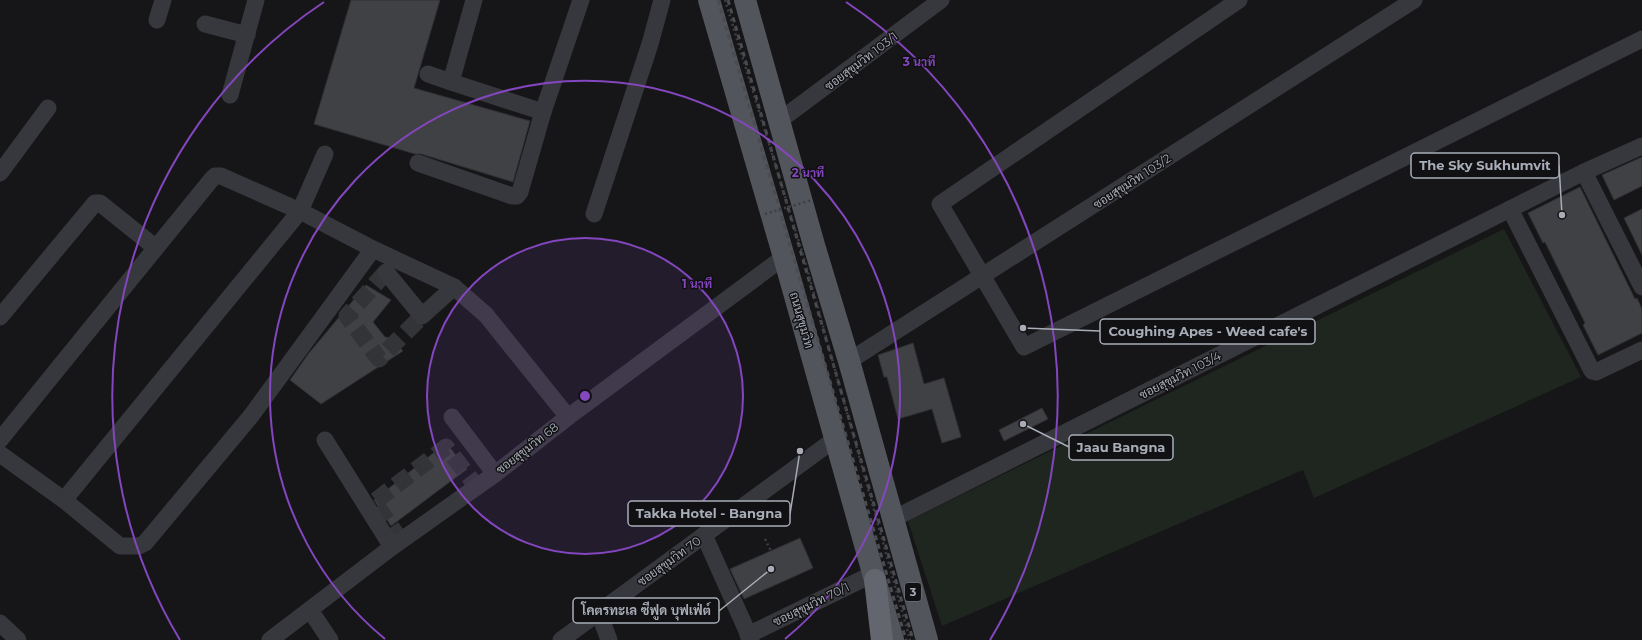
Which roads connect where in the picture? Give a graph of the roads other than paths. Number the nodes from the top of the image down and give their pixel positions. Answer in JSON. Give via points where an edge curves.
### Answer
{"nodes":[{"id":1,"x":163,"y":0,"type":"edge"},
{"id":2,"x":256,"y":0,"type":"edge"},
{"id":3,"x":474,"y":0,"type":"edge"},
{"id":4,"x":581,"y":0,"type":"edge"},
{"id":5,"x":662,"y":0,"type":"edge"},
{"id":6,"x":709,"y":0,"type":"edge"},
{"id":7,"x":745,"y":0,"type":"edge"},
{"id":8,"x":941,"y":0,"type":"edge"},
{"id":9,"x":1239,"y":0,"type":"edge"},
{"id":10,"x":1414,"y":0,"type":"edge"},
{"id":11,"x":157,"y":20,"type":"dead end"},
{"id":12,"x":205,"y":24,"type":"dead end"},
{"id":13,"x":246,"y":35,"type":"junction"},
{"id":14,"x":1642,"y":39,"type":"edge"},
{"id":15,"x":428,"y":74,"type":"dead end"},
{"id":16,"x":451,"y":82,"type":"junction"},
{"id":17,"x":230,"y":95,"type":"dead end"},
{"id":18,"x":48,"y":108,"type":"dead end"},
{"id":19,"x":543,"y":112,"type":"junction"},
{"id":20,"x":780,"y":122,"type":"junction"},
{"id":21,"x":1642,"y":146,"type":"edge"},
{"id":22,"x":325,"y":154,"type":"dead end"},
{"id":23,"x":418,"y":163,"type":"dead end"},
{"id":24,"x":1584,"y":172,"type":"junction"},
{"id":25,"x":0,"y":173,"type":"edge"},
{"id":26,"x":1510,"y":209,"type":"junction"},
{"id":27,"x":300,"y":212,"type":"junction"},
{"id":28,"x":594,"y":214,"type":"dead end"},
{"id":29,"x":814,"y":245,"type":"junction"},
{"id":30,"x":156,"y":248,"type":"junction"},
{"id":31,"x":373,"y":249,"type":"junction"},
{"id":32,"x":784,"y":257,"type":"junction"},
{"id":33,"x":386,"y":272,"type":"dead end"},
{"id":34,"x":983,"y":276,"type":"junction"},
{"id":35,"x":454,"y":287,"type":"junction"},
{"id":36,"x":1642,"y":287,"type":"edge"},
{"id":37,"x":0,"y":316,"type":"edge"},
{"id":38,"x":1642,"y":350,"type":"edge"},
{"id":39,"x":849,"y":361,"type":"junction"},
{"id":40,"x":452,"y":416,"type":"dead end"},
{"id":41,"x":568,"y":417,"type":"junction"},
{"id":42,"x":835,"y":439,"type":"junction"},
{"id":43,"x":0,"y":440,"type":"edge"},
{"id":44,"x":325,"y":440,"type":"dead end"},
{"id":45,"x":0,"y":454,"type":"edge"},
{"id":46,"x":495,"y":474,"type":"junction"},
{"id":47,"x":64,"y":500,"type":"junction"},
{"id":48,"x":893,"y":519,"type":"junction"},
{"id":49,"x":704,"y":535,"type":"junction"},
{"id":50,"x":392,"y":547,"type":"junction"},
{"id":51,"x":872,"y":570,"type":"junction"},
{"id":52,"x":310,"y":610,"type":"junction"},
{"id":53,"x":599,"y":613,"type":"junction"},
{"id":54,"x":0,"y":623,"type":"edge"},
{"id":55,"x":749,"y":637,"type":"edge"},
{"id":56,"x":18,"y":640,"type":"edge"},
{"id":57,"x":270,"y":640,"type":"edge"},
{"id":58,"x":330,"y":640,"type":"edge"},
{"id":59,"x":561,"y":640,"type":"edge"},
{"id":60,"x":609,"y":640,"type":"edge"},
{"id":61,"x":882,"y":640,"type":"edge"},
{"id":62,"x":893,"y":640,"type":"edge"},
{"id":63,"x":926,"y":640,"type":"edge"}],
"edges":[{"from":1,"to":11,"type":"street"},
{"from":2,"to":13,"type":"street"},
{"from":3,"to":16,"type":"street"},
{"from":4,"to":19,"type":"street"},
{"from":5,"to":28,"type":"street"},
{"from":6,"to":32,"type":"main road","name":"ถนนสุขุมวิท"},
{"from":7,"to":20,"type":"main road"},
{"from":8,"to":20,"type":"street","name":"ซอยสุขุมวิท 103/1"},
{"from":9,"to":34,"type":"street","via":[[940,204]]},
{"from":10,"to":34,"type":"street","name":"ซอยสุขุมวิท 103/2"},
{"from":12,"to":13,"type":"street"},
{"from":13,"to":17,"type":"street"},
{"from":14,"to":34,"type":"street","via":[[1024,347]]},
{"from":15,"to":16,"type":"street"},
{"from":16,"to":19,"type":"street"},
{"from":18,"to":25,"type":"street"},
{"from":19,"to":23,"type":"street","via":[[517,196]]},
{"from":20,"to":29,"type":"main road"},
{"from":21,"to":24,"type":"street","name":"ซอยสุขุมวิท 103/4"},
{"from":22,"to":27,"type":"street"},
{"from":24,"to":26,"type":"street","name":"ซอยสุขุมวิท 103/4"},
{"from":24,"to":36,"type":"street"},
{"from":26,"to":38,"type":"street","via":[[1592,371],[1596,372]]},
{"from":26,"to":48,"type":"street","name":"ซอยสุขุมวิท 103/4"},
{"from":27,"to":30,"type":"street","via":[[221,176],[215,176]]},
{"from":27,"to":31,"type":"street"},
{"from":27,"to":47,"type":"street"},
{"from":29,"to":32,"type":"main road"},
{"from":29,"to":39,"type":"main road"},
{"from":30,"to":37,"type":"street","via":[[100,203],[95,203]]},
{"from":30,"to":43,"type":"street"},
{"from":31,"to":35,"type":"street"},
{"from":31,"to":47,"type":"street","via":[[251,416],[145,543],[139,546],[120,546]]},
{"from":32,"to":41,"type":"street","name":"ซอยสุขุมวิท 68"},
{"from":32,"to":42,"type":"main road","name":"ถนนสุขุมวิท"},
{"from":33,"to":35,"type":"street","via":[[422,316]]},
{"from":34,"to":39,"type":"street","name":"ซอยสุขุมวิท 103/2"},
{"from":35,"to":41,"type":"street","via":[[486,315]]},
{"from":39,"to":48,"type":"main road"},
{"from":40,"to":46,"type":"street"},
{"from":41,"to":46,"type":"street","name":"ซอยสุขุมวิท 68"},
{"from":42,"to":49,"type":"street","name":"ซอยสุขุมวิท 70"},
{"from":42,"to":51,"type":"main road","name":"ถนนสุขุมวิท"},
{"from":44,"to":50,"type":"street"},
{"from":45,"to":47,"type":"street"},
{"from":46,"to":50,"type":"street","name":"ซอยสุขุมวิท 68"},
{"from":48,"to":63,"type":"main road","number":"3"},
{"from":49,"to":53,"type":"street","name":"ซอยสุขุมวิท 70"},
{"from":49,"to":55,"type":"street"},
{"from":50,"to":52,"type":"street","name":"ซอยสุขุมวิท 68"},
{"from":51,"to":55,"type":"street","name":"ซอยสุขุมวิท 70/1"},
{"from":51,"to":61,"type":"highway"},
{"from":51,"to":62,"type":"main road","name":"ถนนสุขุมวิท"},
{"from":52,"to":57,"type":"street","name":"ซอยสุขุมวิท 68"},
{"from":52,"to":58,"type":"street"},
{"from":53,"to":59,"type":"street","name":"ซอยสุขุมวิท 70"},
{"from":53,"to":60,"type":"street"},
{"from":54,"to":56,"type":"street"}]}
